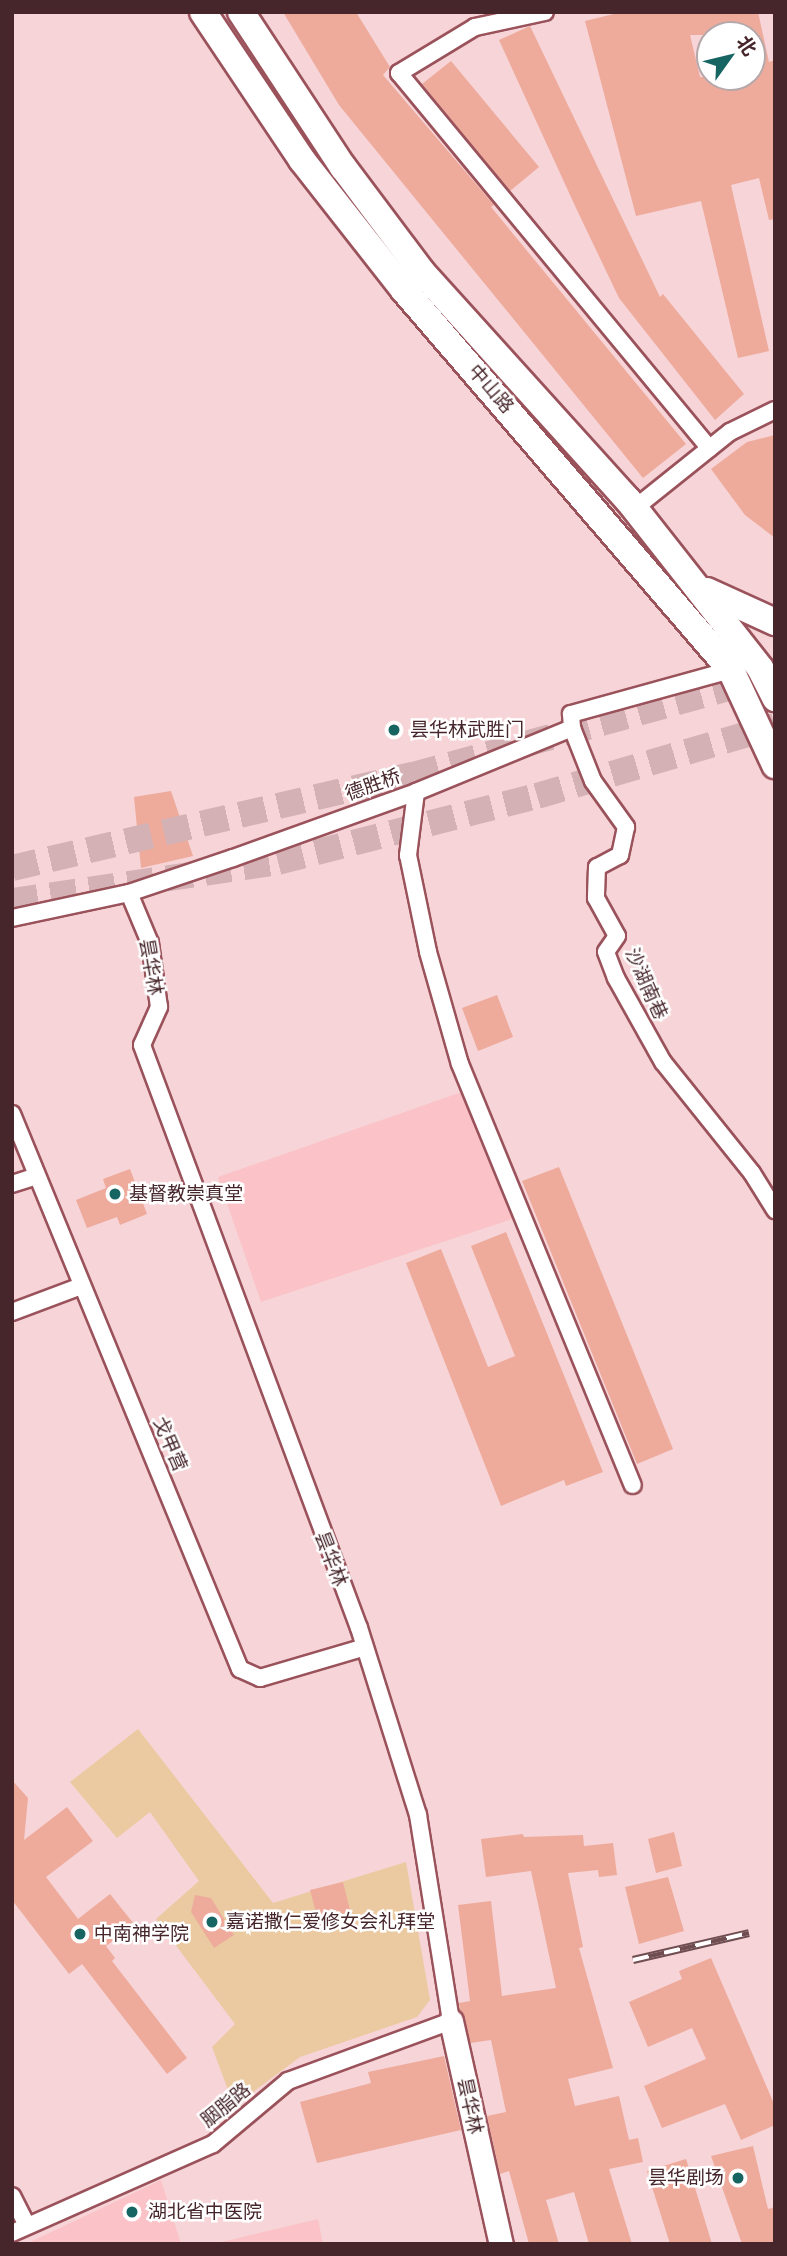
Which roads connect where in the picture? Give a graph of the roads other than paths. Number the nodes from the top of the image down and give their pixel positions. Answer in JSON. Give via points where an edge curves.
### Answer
{"nodes":[{"id":1,"x":203,"y":12,"type":"edge"},
{"id":2,"x":241,"y":12,"type":"edge"},
{"id":3,"x":545,"y":12,"type":"edge"},
{"id":4,"x":775,"y":410,"type":"edge"},
{"id":5,"x":709,"y":448,"type":"junction"},
{"id":6,"x":635,"y":508,"type":"junction"},
{"id":7,"x":695,"y":585,"type":"junction"},
{"id":8,"x":775,"y":622,"type":"edge"},
{"id":9,"x":770,"y":665,"type":"edge"},
{"id":10,"x":731,"y":670,"type":"junction"},
{"id":11,"x":775,"y":698,"type":"edge"},
{"id":12,"x":572,"y":728,"type":"junction"},
{"id":13,"x":775,"y":765,"type":"edge"},
{"id":14,"x":416,"y":792,"type":"junction"},
{"id":15,"x":129,"y":893,"type":"junction"},
{"id":16,"x":12,"y":918,"type":"edge"},
{"id":17,"x":12,"y":1114,"type":"edge"},
{"id":18,"x":36,"y":1176,"type":"junction"},
{"id":19,"x":12,"y":1184,"type":"edge"},
{"id":20,"x":775,"y":1210,"type":"edge"},
{"id":21,"x":82,"y":1286,"type":"junction"},
{"id":22,"x":12,"y":1312,"type":"edge"},
{"id":23,"x":633,"y":1486,"type":"dead end"},
{"id":24,"x":365,"y":1647,"type":"junction"},
{"id":25,"x":452,"y":2021,"type":"junction"},
{"id":26,"x":12,"y":2196,"type":"edge"},
{"id":27,"x":19,"y":2228,"type":"edge"},
{"id":28,"x":501,"y":2244,"type":"edge"}],
"edges":[{"from":1,"to":10,"type":"main road","name":"中山路","via":[[302,160],[404,290]]},
{"from":2,"to":6,"type":"main road","name":"中山路","via":[[343,167],[421,271]]},
{"from":3,"to":5,"type":"street","via":[[475,27],[399,74]]},
{"from":4,"to":5,"type":"street","via":[[747,421]]},
{"from":5,"to":6,"type":"street"},
{"from":6,"to":7,"type":"main road","name":"中山路"},
{"from":7,"to":8,"type":"main road"},
{"from":7,"to":9,"type":"main road","name":"中山路"},
{"from":9,"to":10,"type":"main road"},
{"from":9,"to":11,"type":"main road","name":"中山路"},
{"from":10,"to":12,"type":"street","name":"德胜桥","via":[[571,714]]},
{"from":10,"to":13,"type":"main road","name":"中山路"},
{"from":12,"to":14,"type":"street","name":"德胜桥"},
{"from":12,"to":20,"type":"street","name":"沙湖南巷","via":[[593,781],[625,827],[620,855],[597,867],[596,898],[617,936],[607,952],[616,978],[663,1062],[752,1173]]},
{"from":14,"to":15,"type":"street","name":"德胜桥"},
{"from":14,"to":23,"type":"street","via":[[408,855],[428,952],[460,1064]]},
{"from":15,"to":16,"type":"street","name":"德胜桥"},
{"from":15,"to":24,"type":"street","name":"昙华林","via":[[150,943],[159,1007],[142,1045]]},
{"from":17,"to":18,"type":"street","name":"戈甲营"},
{"from":18,"to":19,"type":"street"},
{"from":18,"to":21,"type":"street","name":"戈甲营"},
{"from":21,"to":22,"type":"street"},
{"from":21,"to":24,"type":"street","name":"戈甲营","via":[[240,1669],[260,1678]]},
{"from":24,"to":25,"type":"street","name":"昙华林","via":[[418,1815]]},
{"from":25,"to":27,"type":"street","name":"胭脂路","via":[[288,2081],[213,2144]]},
{"from":25,"to":28,"type":"street","name":"昙华林"},
{"from":26,"to":27,"type":"street","name":"胭脂路"}]}
